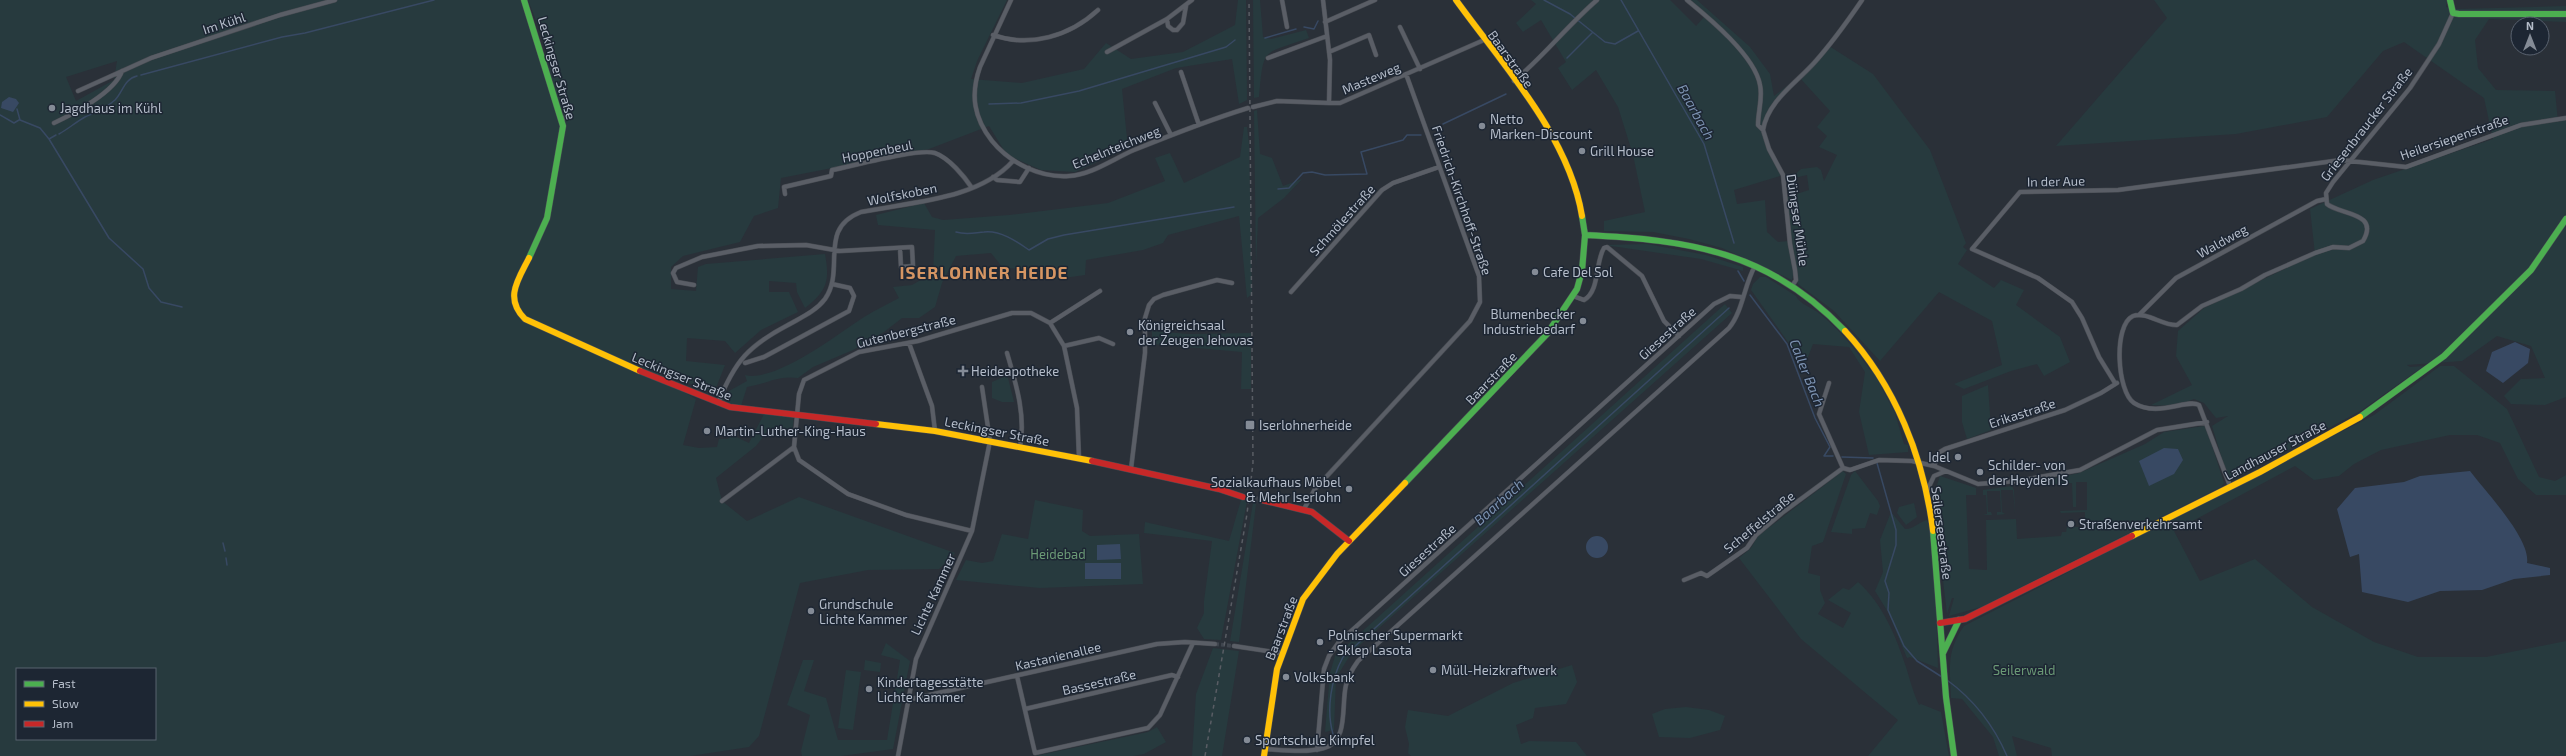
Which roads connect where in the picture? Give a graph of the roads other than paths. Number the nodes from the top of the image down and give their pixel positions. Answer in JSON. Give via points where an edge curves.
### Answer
{"nodes":[{"id":1,"x":335,"y":0,"type":"edge"},
{"id":2,"x":524,"y":0,"type":"edge"},
{"id":3,"x":1011,"y":0,"type":"edge"},
{"id":4,"x":1192,"y":0,"type":"edge"},
{"id":5,"x":1282,"y":0,"type":"edge"},
{"id":6,"x":1323,"y":0,"type":"edge"},
{"id":7,"x":1375,"y":0,"type":"edge"},
{"id":8,"x":1456,"y":0,"type":"edge"},
{"id":9,"x":1597,"y":0,"type":"edge"},
{"id":10,"x":1687,"y":0,"type":"edge"},
{"id":11,"x":1862,"y":0,"type":"edge"},
{"id":12,"x":2450,"y":0,"type":"edge"},
{"id":13,"x":1186,"y":6,"type":"junction"},
{"id":14,"x":1098,"y":10,"type":"dead end"},
{"id":15,"x":2453,"y":13,"type":"junction"},
{"id":16,"x":2566,"y":14,"type":"edge"},
{"id":17,"x":1167,"y":19,"type":"junction"},
{"id":18,"x":1325,"y":22,"type":"junction"},
{"id":19,"x":1287,"y":27,"type":"dead end"},
{"id":20,"x":1400,"y":27,"type":"dead end"},
{"id":21,"x":994,"y":35,"type":"junction"},
{"id":22,"x":1327,"y":36,"type":"junction"},
{"id":23,"x":1484,"y":40,"type":"junction"},
{"id":24,"x":1107,"y":52,"type":"dead end"},
{"id":25,"x":1329,"y":52,"type":"junction"},
{"id":26,"x":1376,"y":55,"type":"dead end"},
{"id":27,"x":1268,"y":58,"type":"dead end"},
{"id":28,"x":1420,"y":69,"type":"junction"},
{"id":29,"x":122,"y":71,"type":"junction"},
{"id":30,"x":1181,"y":72,"type":"dead end"},
{"id":31,"x":1406,"y":74,"type":"junction"},
{"id":32,"x":1514,"y":81,"type":"junction"},
{"id":33,"x":78,"y":92,"type":"dead end"},
{"id":34,"x":1155,"y":103,"type":"dead end"},
{"id":35,"x":1329,"y":103,"type":"junction"},
{"id":36,"x":1253,"y":107,"type":"dead end"},
{"id":37,"x":1248,"y":108,"type":"dead end"},
{"id":38,"x":568,"y":115,"type":"dead end"},
{"id":39,"x":2566,"y":118,"type":"edge"},
{"id":40,"x":562,"y":120,"type":"junction"},
{"id":41,"x":54,"y":123,"type":"dead end"},
{"id":42,"x":1198,"y":125,"type":"junction"},
{"id":43,"x":1763,"y":130,"type":"junction"},
{"id":44,"x":1171,"y":135,"type":"junction"},
{"id":45,"x":1013,"y":161,"type":"junction"},
{"id":46,"x":2348,"y":161,"type":"junction"},
{"id":47,"x":1440,"y":167,"type":"junction"},
{"id":48,"x":1029,"y":168,"type":"junction"},
{"id":49,"x":993,"y":177,"type":"junction"},
{"id":50,"x":972,"y":188,"type":"junction"},
{"id":51,"x":785,"y":194,"type":"dead end"},
{"id":52,"x":2326,"y":199,"type":"junction"},
{"id":53,"x":2566,"y":219,"type":"edge"},
{"id":54,"x":1585,"y":235,"type":"junction"},
{"id":55,"x":900,"y":248,"type":"junction"},
{"id":56,"x":834,"y":250,"type":"junction"},
{"id":57,"x":1755,"y":266,"type":"junction"},
{"id":58,"x":1232,"y":283,"type":"dead end"},
{"id":59,"x":694,"y":284,"type":"dead end"},
{"id":60,"x":832,"y":284,"type":"junction"},
{"id":61,"x":1792,"y":286,"type":"junction"},
{"id":62,"x":1100,"y":291,"type":"dead end"},
{"id":63,"x":1291,"y":292,"type":"dead end"},
{"id":64,"x":1573,"y":296,"type":"junction"},
{"id":65,"x":1741,"y":297,"type":"junction"},
{"id":66,"x":2139,"y":315,"type":"junction"},
{"id":67,"x":1050,"y":323,"type":"junction"},
{"id":68,"x":1679,"y":336,"type":"junction"},
{"id":69,"x":909,"y":343,"type":"junction"},
{"id":70,"x":1113,"y":344,"type":"dead end"},
{"id":71,"x":1064,"y":346,"type":"junction"},
{"id":72,"x":1007,"y":353,"type":"dead end"},
{"id":73,"x":745,"y":362,"type":"dead end"},
{"id":74,"x":2121,"y":382,"type":"junction"},
{"id":75,"x":1829,"y":383,"type":"dead end"},
{"id":76,"x":2114,"y":383,"type":"junction"},
{"id":77,"x":982,"y":387,"type":"dead end"},
{"id":78,"x":718,"y":404,"type":"junction"},
{"id":79,"x":797,"y":415,"type":"junction"},
{"id":80,"x":2207,"y":422,"type":"junction"},
{"id":81,"x":935,"y":431,"type":"junction"},
{"id":82,"x":990,"y":441,"type":"junction"},
{"id":83,"x":794,"y":447,"type":"junction"},
{"id":84,"x":1020,"y":447,"type":"junction"},
{"id":85,"x":1079,"y":458,"type":"junction"},
{"id":86,"x":1919,"y":462,"type":"junction"},
{"id":87,"x":1934,"y":466,"type":"junction"},
{"id":88,"x":1843,"y":468,"type":"junction"},
{"id":89,"x":1131,"y":470,"type":"junction"},
{"id":90,"x":1946,"y":471,"type":"junction"},
{"id":91,"x":2230,"y":486,"type":"junction"},
{"id":92,"x":1927,"y":491,"type":"junction"},
{"id":93,"x":1243,"y":497,"type":"tunnel mouth"},
{"id":94,"x":1262,"y":500,"type":"tunnel mouth"},
{"id":95,"x":722,"y":501,"type":"dead end"},
{"id":96,"x":1304,"y":509,"type":"junction"},
{"id":97,"x":972,"y":531,"type":"junction"},
{"id":98,"x":1349,"y":541,"type":"junction"},
{"id":99,"x":1684,"y":580,"type":"dead end"},
{"id":100,"x":1959,"y":620,"type":"junction"},
{"id":101,"x":1940,"y":624,"type":"junction"},
{"id":102,"x":1193,"y":643,"type":"junction"},
{"id":103,"x":1216,"y":644,"type":"tunnel mouth"},
{"id":104,"x":1234,"y":646,"type":"tunnel mouth"},
{"id":105,"x":1281,"y":653,"type":"junction"},
{"id":106,"x":1942,"y":654,"type":"junction"},
{"id":107,"x":1017,"y":676,"type":"junction"},
{"id":108,"x":1178,"y":677,"type":"junction"},
{"id":109,"x":907,"y":700,"type":"junction"},
{"id":110,"x":1025,"y":709,"type":"junction"},
{"id":111,"x":1264,"y":749,"type":"junction"},
{"id":112,"x":1317,"y":750,"type":"junction"},
{"id":113,"x":898,"y":756,"type":"edge"},
{"id":114,"x":1264,"y":756,"type":"edge"},
{"id":115,"x":1954,"y":756,"type":"edge"}],
"edges":[{"from":1,"to":29,"type":"street","name":"Im Kühl","via":[[280,15],[151,58]]},
{"from":2,"to":40,"type":"main road","name":"Leckingser Straße"},
{"from":3,"to":21,"type":"street","name":"Echelnteichweg"},
{"from":4,"to":13,"type":"street"},
{"from":5,"to":19,"type":"street"},
{"from":6,"to":18,"type":"street"},
{"from":7,"to":18,"type":"street"},
{"from":8,"to":23,"type":"main road","name":"Baarstraße"},
{"from":9,"to":32,"type":"street","via":[[1536,63]]},
{"from":10,"to":43,"type":"street","name":"Düingser Mühle","via":[[1720,29],[1752,67],[1760,86],[1758,124]]},
{"from":11,"to":43,"type":"street","via":[[1814,63],[1771,107],[1765,116]]},
{"from":12,"to":15,"type":"main road"},
{"from":13,"to":17,"type":"street"},
{"from":13,"to":17,"type":"street","via":[[1183,22],[1177,30],[1168,26]]},
{"from":14,"to":21,"type":"street","via":[[1077,26],[1047,38],[1018,41]]},
{"from":15,"to":16,"type":"main road"},
{"from":15,"to":46,"type":"street","name":"Griesenbraucker Straße","via":[[2439,44],[2410,88]]},
{"from":17,"to":24,"type":"street"},
{"from":18,"to":22,"type":"street"},
{"from":20,"to":28,"type":"street","name":"Masteweg"},
{"from":21,"to":45,"type":"street","name":"Echelnteichweg","via":[[976,77],[974,102],[980,125]]},
{"from":22,"to":25,"type":"street"},
{"from":22,"to":27,"type":"street"},
{"from":23,"to":28,"type":"street","name":"Masteweg"},
{"from":23,"to":32,"type":"main road","name":"Baarstraße"},
{"from":25,"to":26,"type":"street","via":[[1369,35]]},
{"from":25,"to":35,"type":"street"},
{"from":28,"to":31,"type":"street","name":"Masteweg"},
{"from":29,"to":33,"type":"street","name":"Im Kühl"},
{"from":29,"to":41,"type":"street","via":[[114,86],[76,112]]},
{"from":30,"to":42,"type":"street"},
{"from":31,"to":35,"type":"street","name":"Masteweg","via":[[1340,103]]},
{"from":31,"to":47,"type":"street","name":"Friedrich-Kirchhoff-Straße"},
{"from":32,"to":54,"type":"main road","name":"Baarstraße","via":[[1546,127],[1567,164],[1580,198]]},
{"from":34,"to":44,"type":"street","name":"Echelnteichweg"},
{"from":35,"to":36,"type":"street","via":[[1277,101]]},
{"from":37,"to":42,"type":"street","name":"Echelnteichweg"},
{"from":38,"to":40,"type":"street"},
{"from":39,"to":46,"type":"street","name":"Heilersiepenstraße","via":[[2521,125],[2406,167]]},
{"from":40,"to":78,"type":"main road","name":"Leckingser Straße","via":[[561,144],[547,218],[516,282],[513,298],[516,310],[525,319]]},
{"from":42,"to":44,"type":"street","name":"Echelnteichweg"},
{"from":43,"to":61,"type":"street","name":"Düingser Mühle","via":[[1769,149],[1783,175],[1796,280]]},
{"from":44,"to":48,"type":"street","name":"Echelnteichweg","via":[[1077,175],[1056,175]]},
{"from":45,"to":48,"type":"street","name":"Echelnteichweg"},
{"from":45,"to":49,"type":"street","name":"Wolfskoben"},
{"from":46,"to":52,"type":"street","name":"Griesenbraucker Straße","via":[[2326,193]]},
{"from":46,"to":76,"type":"street","name":"In der Aue","via":[[2118,190],[2020,192],[1972,248],[2038,278],[2072,302]]},
{"from":47,"to":63,"type":"street","name":"Schmölestraße","via":[[1393,183],[1382,190]]},
{"from":47,"to":96,"type":"street","name":"Friedrich-Kirchhoff-Straße","via":[[1479,276],[1479,307],[1470,321],[1429,367],[1315,488]]},
{"from":48,"to":49,"type":"street","via":[[1020,182],[996,180]]},
{"from":49,"to":50,"type":"street","name":"Wolfskoben"},
{"from":50,"to":51,"type":"street","name":"Hoppenbeul","via":[[964,177],[942,158],[927,152],[832,170],[832,176],[784,187]]},
{"from":50,"to":56,"type":"street","name":"Wolfskoben","via":[[856,214],[843,224],[837,233]]},
{"from":52,"to":66,"type":"street","name":"Waldweg","via":[[2317,201],[2176,278]]},
{"from":52,"to":66,"type":"street","name":"Griesenbraucker Straße","via":[[2332,208],[2357,215],[2364,221],[2366,232],[2359,244],[2349,248],[2327,249],[2266,275],[2242,289],[2202,306],[2183,323],[2177,325],[2164,325]]},
{"from":53,"to":91,"type":"main road","name":"Landhauser Straße","via":[[2531,270],[2444,356],[2369,412]]},
{"from":54,"to":57,"type":"main road","name":"Seilerseestraße","via":[[1635,236],[1679,242],[1708,248]]},
{"from":54,"to":64,"type":"main road","name":"Baarstraße","via":[[1582,271]]},
{"from":55,"to":55,"type":"street","via":[[912,247],[913,266],[902,267]]},
{"from":55,"to":56,"type":"street"},
{"from":56,"to":59,"type":"street","via":[[806,245],[780,245],[702,256],[689,263],[680,264],[673,273],[677,282]]},
{"from":56,"to":60,"type":"street","name":"Wolfskoben"},
{"from":57,"to":61,"type":"main road","name":"Seilerseestraße"},
{"from":57,"to":65,"type":"street"},
{"from":58,"to":89,"type":"street","via":[[1217,280],[1163,295],[1148,305]]},
{"from":60,"to":73,"type":"street","via":[[850,288],[854,296],[849,311],[764,357]]},
{"from":60,"to":78,"type":"street","name":"Wolfskoben","via":[[826,297],[811,312],[766,336],[744,354],[732,371]]},
{"from":61,"to":86,"type":"main road","name":"Seilerseestraße","via":[[1838,323],[1868,356],[1894,396]]},
{"from":62,"to":67,"type":"street"},
{"from":64,"to":68,"type":"street","via":[[1584,300],[1590,295],[1600,256],[1604,248],[1608,247],[1642,276],[1664,321]]},
{"from":64,"to":98,"type":"main road","name":"Baarstraße","via":[[1533,350]]},
{"from":65,"to":68,"type":"street","name":"Giesestraße","via":[[1730,296],[1714,304]]},
{"from":65,"to":112,"type":"street","via":[[1736,317],[1729,328],[1358,660],[1345,686],[1339,735],[1331,745]]},
{"from":66,"to":74,"type":"street","via":[[2130,318],[2123,331]]},
{"from":67,"to":69,"type":"street","name":"Gutenbergstraße","via":[[1036,314],[1021,312]]},
{"from":67,"to":71,"type":"street"},
{"from":68,"to":112,"type":"street","name":"Giesestraße","via":[[1339,642],[1324,668]]},
{"from":69,"to":79,"type":"street","name":"Gutenbergstraße","via":[[859,352],[808,377],[801,385]]},
{"from":69,"to":81,"type":"street","via":[[932,406]]},
{"from":70,"to":71,"type":"street","via":[[1099,338]]},
{"from":71,"to":85,"type":"street","via":[[1076,402]]},
{"from":72,"to":84,"type":"street","via":[[1022,414],[1023,431]]},
{"from":74,"to":76,"type":"street","name":"Erikastraße"},
{"from":74,"to":80,"type":"street","via":[[2127,396],[2141,407],[2163,410],[2197,403],[2202,407]]},
{"from":75,"to":88,"type":"street","via":[[1819,414]]},
{"from":76,"to":87,"type":"street","name":"Erikastraße","via":[[2101,393],[2065,410],[1945,449],[1940,452]]},
{"from":77,"to":82,"type":"street","name":"Lichte Kammer"},
{"from":78,"to":79,"type":"main road","name":"Leckingser Straße"},
{"from":79,"to":81,"type":"main road","name":"Leckingser Straße"},
{"from":79,"to":83,"type":"street","name":"Gutenbergstraße"},
{"from":80,"to":90,"type":"street","via":[[2157,430],[2104,459],[2071,472],[1988,484],[1970,482]]},
{"from":80,"to":91,"type":"street"},
{"from":81,"to":82,"type":"main road","name":"Leckingser Straße"},
{"from":82,"to":84,"type":"main road","name":"Leckingser Straße"},
{"from":82,"to":97,"type":"street","name":"Lichte Kammer"},
{"from":83,"to":95,"type":"street"},
{"from":83,"to":97,"type":"street","via":[[799,460],[848,494],[912,517]]},
{"from":84,"to":85,"type":"main road","name":"Leckingser Straße"},
{"from":85,"to":89,"type":"main road","name":"Leckingser Straße"},
{"from":86,"to":87,"type":"street"},
{"from":86,"to":88,"type":"street","name":"Scheffelstraße","via":[[1879,460],[1850,470]]},
{"from":86,"to":92,"type":"main road","name":"Seilerseestraße"},
{"from":87,"to":90,"type":"street"},
{"from":88,"to":99,"type":"street","name":"Scheffelstraße","via":[[1782,513],[1756,535],[1747,548],[1707,576],[1702,573]]},
{"from":89,"to":93,"type":"main road","name":"Leckingser Straße","via":[[1219,489]]},
{"from":90,"to":92,"type":"street","via":[[1934,476]]},
{"from":91,"to":100,"type":"main road","name":"Landhauser Straße"},
{"from":92,"to":101,"type":"main road","name":"Seilerseestraße","via":[[1936,559]]},
{"from":94,"to":96,"type":"main road"},
{"from":96,"to":98,"type":"main road","via":[[1319,516]]},
{"from":97,"to":109,"type":"street","name":"Lichte Kammer","via":[[916,659]]},
{"from":98,"to":105,"type":"main road","name":"Baarstraße","via":[[1303,599]]},
{"from":100,"to":101,"type":"main road","name":"Landhauser Straße"},
{"from":100,"to":106,"type":"main road"},
{"from":101,"to":106,"type":"main road","name":"Seilerseestraße"},
{"from":102,"to":103,"type":"street","name":"Kastanienallee"},
{"from":102,"to":107,"type":"street","name":"Kastanienallee","via":[[1157,644]]},
{"from":102,"to":108,"type":"street"},
{"from":104,"to":105,"type":"street"},
{"from":105,"to":111,"type":"main road","name":"Baarstraße","via":[[1271,698]]},
{"from":106,"to":115,"type":"main road","name":"Seilerseestraße"},
{"from":107,"to":109,"type":"street","name":"Kastanienallee"},
{"from":107,"to":110,"type":"street"},
{"from":108,"to":110,"type":"street","name":"Bassestraße","via":[[1172,676]]},
{"from":108,"to":110,"type":"street","via":[[1160,715],[1148,728],[1035,754]]},
{"from":109,"to":113,"type":"street","name":"Lichte Kammer"},
{"from":111,"to":112,"type":"street"},
{"from":111,"to":114,"type":"main road","name":"Baarstraße"}]}
